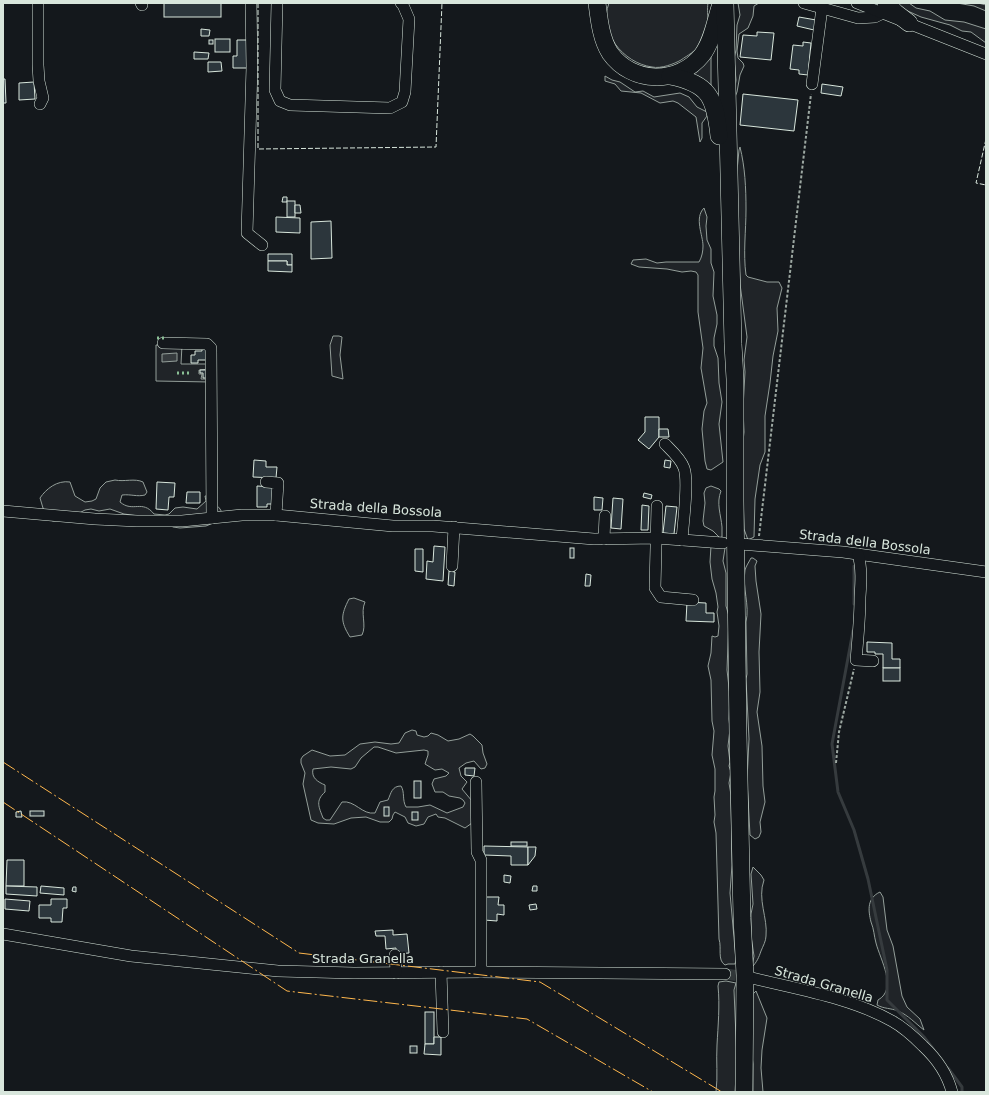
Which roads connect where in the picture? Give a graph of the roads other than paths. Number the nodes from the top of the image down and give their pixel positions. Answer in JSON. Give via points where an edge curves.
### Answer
{"nodes":[{"id":1,"x":38,"y":3,"type":"edge"},
{"id":2,"x":251,"y":3,"type":"edge"},
{"id":3,"x":277,"y":3,"type":"edge"},
{"id":4,"x":401,"y":3,"type":"edge"},
{"id":5,"x":597,"y":3,"type":"edge"},
{"id":6,"x":605,"y":3,"type":"edge"},
{"id":7,"x":804,"y":3,"type":"edge"},
{"id":8,"x":857,"y":3,"type":"edge"},
{"id":9,"x":822,"y":8,"type":"junction"},
{"id":10,"x":884,"y":8,"type":"edge"},
{"id":11,"x":722,"y":9,"type":"edge"},
{"id":12,"x":909,"y":23,"type":"joint"},
{"id":13,"x":601,"y":26,"type":"junction"},
{"id":14,"x":986,"y":54,"type":"edge"},
{"id":15,"x":670,"y":76,"type":"junction"},
{"id":16,"x":812,"y":84,"type":"road end"},
{"id":17,"x":40,"y":104,"type":"dead end"},
{"id":18,"x":728,"y":150,"type":"junction"},
{"id":19,"x":262,"y":245,"type":"dead end"},
{"id":20,"x":163,"y":343,"type":"dead end"},
{"id":21,"x":665,"y":444,"type":"dead end"},
{"id":22,"x":266,"y":482,"type":"dead end"},
{"id":23,"x":657,"y":506,"type":"dead end"},
{"id":24,"x":3,"y":511,"type":"edge"},
{"id":25,"x":276,"y":515,"type":"junction"},
{"id":26,"x":605,"y":516,"type":"dead end"},
{"id":27,"x":212,"y":518,"type":"junction"},
{"id":28,"x":454,"y":527,"type":"junction"},
{"id":29,"x":656,"y":538,"type":"junction"},
{"id":30,"x":604,"y":539,"type":"junction"},
{"id":31,"x":682,"y":540,"type":"junction"},
{"id":32,"x":723,"y":543,"type":"dead end"},
{"id":33,"x":740,"y":544,"type":"dead end"},
{"id":34,"x":858,"y":554,"type":"junction"},
{"id":35,"x":452,"y":566,"type":"dead end"},
{"id":36,"x":986,"y":572,"type":"edge"},
{"id":37,"x":693,"y":600,"type":"dead end"},
{"id":38,"x":873,"y":661,"type":"dead end"},
{"id":39,"x":476,"y":782,"type":"dead end"},
{"id":40,"x":3,"y":934,"type":"edge"},
{"id":41,"x":395,"y":955,"type":"dead end"},
{"id":42,"x":441,"y":972,"type":"junction"},
{"id":43,"x":481,"y":972,"type":"junction"},
{"id":44,"x":396,"y":973,"type":"junction"},
{"id":45,"x":725,"y":974,"type":"tunnel mouth"},
{"id":46,"x":748,"y":977,"type":"tunnel mouth"},
{"id":47,"x":443,"y":1032,"type":"dead end"},
{"id":48,"x":744,"y":1092,"type":"edge"},
{"id":49,"x":952,"y":1092,"type":"edge"}],
"edges":[{"from":1,"to":17,"type":"street","via":[[39,81],[43,98]]},
{"from":2,"to":19,"type":"street","via":[[252,67],[247,233]]},
{"from":3,"to":4,"type":"street","via":[[276,90],[280,101],[290,105],[390,108],[402,102],[405,92],[409,19]]},
{"from":5,"to":13,"type":"highway"},
{"from":6,"to":13,"type":"highway"},
{"from":7,"to":9,"type":"street"},
{"from":8,"to":10,"type":"street"},
{"from":9,"to":10,"type":"street","via":[[858,18],[875,17]]},
{"from":9,"to":16,"type":"street"},
{"from":10,"to":12,"type":"highway"},
{"from":11,"to":15,"type":"highway","via":[[709,44],[702,55],[688,68]]},
{"from":11,"to":18,"type":"highway"},
{"from":12,"to":14,"type":"street"},
{"from":13,"to":15,"type":"highway","via":[[610,52],[624,67],[643,76]]},
{"from":15,"to":18,"type":"highway","via":[[686,79],[706,91],[713,101],[719,140]]},
{"from":18,"to":48,"type":"highway","via":[[735,379],[739,741],[745,975]]},
{"from":20,"to":27,"type":"street","via":[[207,344],[210,348]]},
{"from":21,"to":31,"type":"street","via":[[685,469]]},
{"from":22,"to":25,"type":"street","via":[[278,483]]},
{"from":23,"to":29,"type":"street"},
{"from":24,"to":27,"type":"street","name":"Strada della Bossola","via":[[123,520],[182,521]]},
{"from":25,"to":27,"type":"street","name":"Strada della Bossola"},
{"from":25,"to":28,"type":"street","name":"Strada della Bossola","via":[[393,526]]},
{"from":26,"to":30,"type":"street"},
{"from":28,"to":30,"type":"street","name":"Strada della Bossola"},
{"from":28,"to":35,"type":"street"},
{"from":29,"to":30,"type":"street","name":"Strada della Bossola"},
{"from":29,"to":31,"type":"street","name":"Strada della Bossola"},
{"from":29,"to":37,"type":"street","via":[[655,588],[661,597]]},
{"from":31,"to":32,"type":"street","name":"Strada della Bossola"},
{"from":33,"to":34,"type":"street","name":"Strada della Bossola"},
{"from":34,"to":36,"type":"street","name":"Strada della Bossola"},
{"from":34,"to":38,"type":"street","via":[[861,583],[860,630],[856,660]]},
{"from":39,"to":43,"type":"street"},
{"from":40,"to":44,"type":"street","name":"Strada Granella","via":[[131,956],[307,972]]},
{"from":41,"to":44,"type":"street"},
{"from":42,"to":43,"type":"street","name":"Strada Granella"},
{"from":42,"to":44,"type":"street","name":"Strada Granella"},
{"from":42,"to":47,"type":"street"},
{"from":43,"to":45,"type":"street","name":"Strada Granella"},
{"from":46,"to":49,"type":"street","name":"Strada Granella","via":[[839,1000],[893,1021],[932,1055],[945,1073]]}]}
